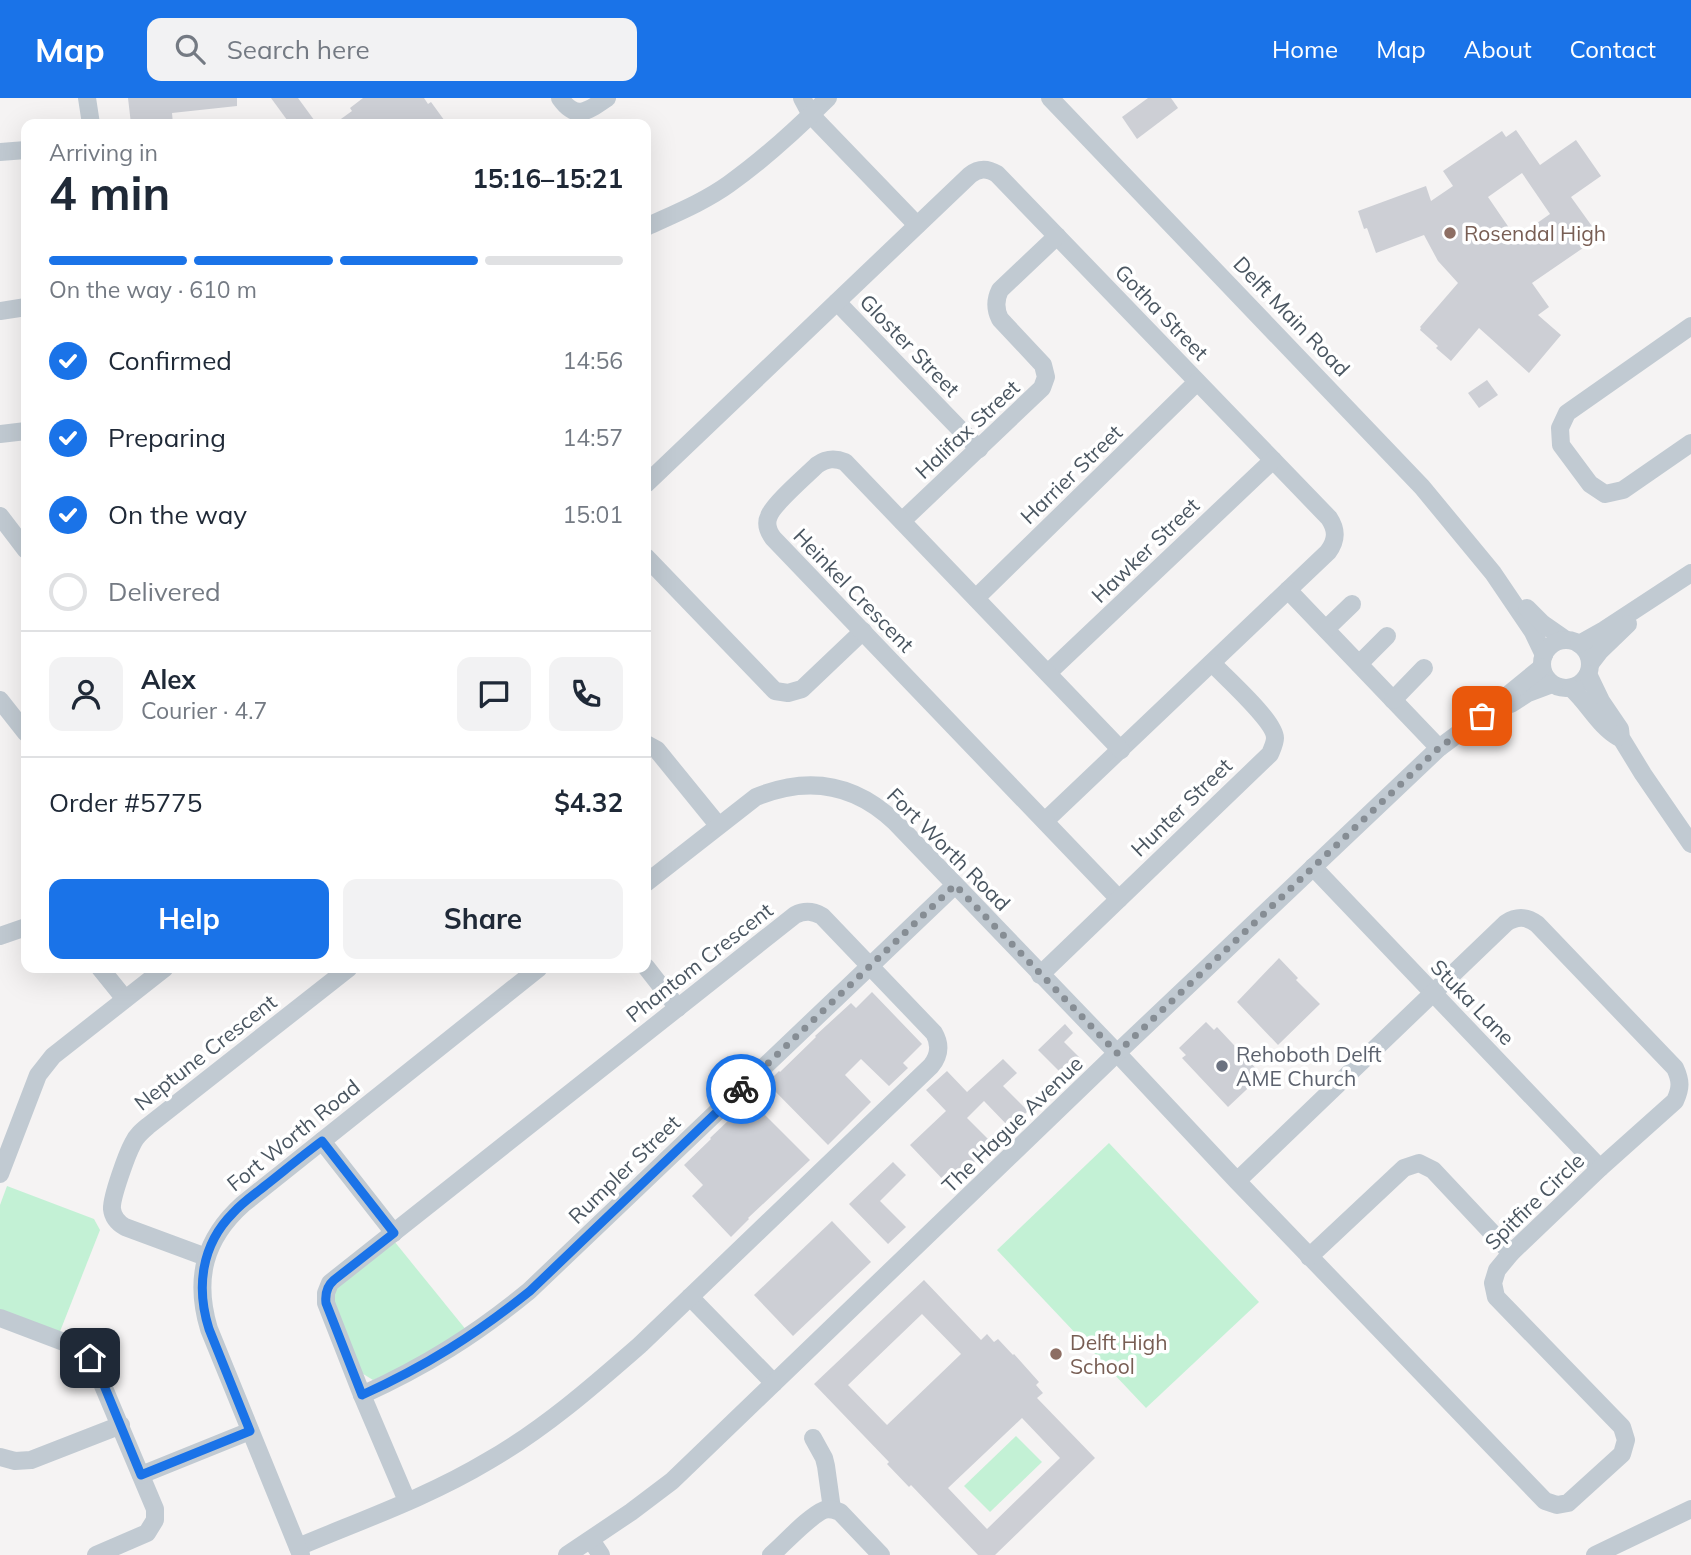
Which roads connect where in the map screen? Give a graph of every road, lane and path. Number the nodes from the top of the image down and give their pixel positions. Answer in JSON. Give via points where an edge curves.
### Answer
{"nodes":[{"id":1,"x":87,"y":98,"type":"edge"},
{"id":2,"x":560,"y":98,"type":"edge"},
{"id":3,"x":607,"y":98,"type":"edge"},
{"id":4,"x":803,"y":98,"type":"edge"},
{"id":5,"x":828,"y":98,"type":"edge"},
{"id":6,"x":1050,"y":98,"type":"edge"},
{"id":7,"x":811,"y":115,"type":"junction"},
{"id":8,"x":90,"y":119,"type":"edge"},
{"id":9,"x":21,"y":150,"type":"edge"},
{"id":10,"x":0,"y":152,"type":"edge"},
{"id":11,"x":651,"y":225,"type":"edge"},
{"id":12,"x":917,"y":225,"type":"junction"},
{"id":13,"x":1057,"y":236,"type":"junction"},
{"id":14,"x":837,"y":302,"type":"junction"},
{"id":15,"x":21,"y":308,"type":"edge"},
{"id":16,"x":0,"y":311,"type":"edge"},
{"id":17,"x":1691,"y":326,"type":"edge"},
{"id":18,"x":1197,"y":382,"type":"junction"},
{"id":19,"x":21,"y":432,"type":"edge"},
{"id":20,"x":0,"y":434,"type":"edge"},
{"id":21,"x":1691,"y":443,"type":"edge"},
{"id":22,"x":979,"y":449,"type":"junction"},
{"id":23,"x":1272,"y":460,"type":"junction"},
{"id":24,"x":651,"y":474,"type":"edge"},
{"id":25,"x":0,"y":516,"type":"edge"},
{"id":26,"x":902,"y":521,"type":"junction"},
{"id":27,"x":21,"y":543,"type":"edge"},
{"id":28,"x":651,"y":562,"type":"edge"},
{"id":29,"x":1493,"y":573,"type":"junction"},
{"id":30,"x":1691,"y":573,"type":"edge"},
{"id":31,"x":1288,"y":590,"type":"junction"},
{"id":32,"x":1664,"y":592,"type":"junction"},
{"id":33,"x":976,"y":598,"type":"junction"},
{"id":34,"x":1352,"y":604,"type":"dead end"},
{"id":35,"x":1326,"y":629,"type":"junction"},
{"id":36,"x":863,"y":631,"type":"junction"},
{"id":37,"x":1387,"y":636,"type":"dead end"},
{"id":38,"x":1572,"y":642,"type":"junction"},
{"id":39,"x":1543,"y":661,"type":"junction"},
{"id":40,"x":1212,"y":663,"type":"junction"},
{"id":41,"x":1359,"y":664,"type":"junction"},
{"id":42,"x":1424,"y":668,"type":"dead end"},
{"id":43,"x":1589,"y":669,"type":"junction"},
{"id":44,"x":1048,"y":673,"type":"junction"},
{"id":45,"x":1552,"y":684,"type":"junction"},
{"id":46,"x":1571,"y":688,"type":"junction"},
{"id":47,"x":0,"y":700,"type":"edge"},
{"id":48,"x":1393,"y":700,"type":"junction"},
{"id":49,"x":1482,"y":716,"type":"junction"},
{"id":50,"x":21,"y":727,"type":"edge"},
{"id":51,"x":1621,"y":738,"type":"junction"},
{"id":52,"x":651,"y":747,"type":"edge"},
{"id":53,"x":1439,"y":748,"type":"junction"},
{"id":54,"x":1121,"y":750,"type":"junction"},
{"id":55,"x":1045,"y":821,"type":"junction"},
{"id":56,"x":718,"y":825,"type":"junction"},
{"id":57,"x":1691,"y":844,"type":"edge"},
{"id":58,"x":1313,"y":867,"type":"junction"},
{"id":59,"x":651,"y":879,"type":"edge"},
{"id":60,"x":955,"y":885,"type":"junction"},
{"id":61,"x":1119,"y":899,"type":"junction"},
{"id":62,"x":21,"y":929,"type":"edge"},
{"id":63,"x":0,"y":936,"type":"edge"},
{"id":64,"x":869,"y":966,"type":"junction"},
{"id":65,"x":104,"y":973,"type":"edge"},
{"id":66,"x":158,"y":973,"type":"edge"},
{"id":67,"x":343,"y":973,"type":"edge"},
{"id":68,"x":533,"y":973,"type":"edge"},
{"id":69,"x":651,"y":973,"type":"edge"},
{"id":70,"x":1040,"y":975,"type":"junction"},
{"id":71,"x":1432,"y":992,"type":"junction"},
{"id":72,"x":125,"y":999,"type":"junction"},
{"id":73,"x":678,"y":1008,"type":"junction"},
{"id":74,"x":1117,"y":1053,"type":"junction"},
{"id":75,"x":322,"y":1141,"type":"junction"},
{"id":76,"x":1600,"y":1168,"type":"junction"},
{"id":77,"x":0,"y":1174,"type":"edge"},
{"id":78,"x":1237,"y":1181,"type":"junction"},
{"id":79,"x":394,"y":1233,"type":"junction"},
{"id":80,"x":1511,"y":1253,"type":"junction"},
{"id":81,"x":1309,"y":1256,"type":"junction"},
{"id":82,"x":206,"y":1257,"type":"junction"},
{"id":83,"x":690,"y":1297,"type":"junction"},
{"id":84,"x":0,"y":1318,"type":"edge"},
{"id":85,"x":774,"y":1383,"type":"junction"},
{"id":86,"x":362,"y":1395,"type":"junction"},
{"id":87,"x":121,"y":1425,"type":"junction"},
{"id":88,"x":250,"y":1431,"type":"junction"},
{"id":89,"x":813,"y":1438,"type":"dead end"},
{"id":90,"x":0,"y":1457,"type":"edge"},
{"id":91,"x":141,"y":1475,"type":"junction"},
{"id":92,"x":407,"y":1502,"type":"junction"},
{"id":93,"x":832,"y":1509,"type":"junction"},
{"id":94,"x":1691,"y":1509,"type":"edge"},
{"id":95,"x":591,"y":1540,"type":"junction"},
{"id":96,"x":299,"y":1551,"type":"edge"},
{"id":97,"x":96,"y":1555,"type":"edge"},
{"id":98,"x":567,"y":1555,"type":"edge"},
{"id":99,"x":601,"y":1555,"type":"edge"},
{"id":100,"x":771,"y":1555,"type":"edge"},
{"id":101,"x":881,"y":1555,"type":"edge"},
{"id":102,"x":1595,"y":1555,"type":"edge"}],
"edges":[{"from":1,"to":8,"type":"street"},
{"from":2,"to":3,"type":"street","via":[[570,109],[581,112]]},
{"from":4,"to":7,"type":"street"},
{"from":5,"to":7,"type":"street"},
{"from":6,"to":29,"type":"street","name":"Delft Main Road","via":[[1422,487]]},
{"from":7,"to":11,"type":"street","via":[[727,186]]},
{"from":7,"to":12,"type":"street"},
{"from":9,"to":10,"type":"street"},
{"from":12,"to":13,"type":"street","name":"Gotha Street","via":[[970,175],[987,169]]},
{"from":12,"to":14,"type":"street","name":"Gotha Street"},
{"from":13,"to":18,"type":"street","name":"Gotha Street"},
{"from":13,"to":22,"type":"street","name":"Halifax Street","via":[[1000,290],[996,300],[1000,319],[1043,365],[1045,383]]},
{"from":14,"to":22,"type":"street","name":"Gloster Street"},
{"from":14,"to":24,"type":"street","name":"Gotha Street"},
{"from":15,"to":16,"type":"street"},
{"from":17,"to":21,"type":"street","via":[[1567,413],[1560,428],[1561,445],[1590,484],[1605,494],[1623,490]]},
{"from":18,"to":23,"type":"street","name":"Gotha Street"},
{"from":18,"to":33,"type":"street","name":"Harrier Street"},
{"from":19,"to":20,"type":"street"},
{"from":22,"to":26,"type":"street","name":"Halifax Street"},
{"from":23,"to":31,"type":"street","name":"Gotha Street","via":[[1329,518],[1335,531],[1328,552]]},
{"from":23,"to":44,"type":"street","name":"Hawker Street"},
{"from":25,"to":27,"type":"street"},
{"from":26,"to":33,"type":"street","name":"Heinkel Crescent"},
{"from":26,"to":36,"type":"street","name":"Heinkel Crescent","via":[[850,466],[834,459],[817,465],[772,509],[768,519],[773,538]]},
{"from":28,"to":36,"type":"street","via":[[775,691],[802,689]]},
{"from":29,"to":38,"type":"street","name":"Delft Main Road","via":[[1544,624]]},
{"from":29,"to":39,"type":"street","name":"Delft Main Road","via":[[1533,632]]},
{"from":30,"to":32,"type":"street"},
{"from":31,"to":35,"type":"street"},
{"from":31,"to":40,"type":"street","name":"Gotha Street"},
{"from":32,"to":38,"type":"street","via":[[1595,636]]},
{"from":32,"to":43,"type":"street","via":[[1609,642]]},
{"from":33,"to":44,"type":"street","name":"Heinkel Crescent"},
{"from":34,"to":35,"type":"street"},
{"from":35,"to":41,"type":"street"},
{"from":36,"to":55,"type":"street","name":"Heinkel Crescent"},
{"from":37,"to":41,"type":"street"},
{"from":38,"to":39,"type":"street","via":[[1553,644]]},
{"from":38,"to":43,"type":"street","via":[[1587,652]]},
{"from":39,"to":45,"type":"street","via":[[1545,676]]},
{"from":39,"to":49,"type":"street","name":"The Hague Avenue"},
{"from":40,"to":54,"type":"street","name":"Gotha Street"},
{"from":40,"to":61,"type":"street","name":"Hunter Street","via":[[1273,729],[1270,754]]},
{"from":41,"to":48,"type":"street"},
{"from":42,"to":48,"type":"street"},
{"from":43,"to":46,"type":"street","via":[[1581,683]]},
{"from":43,"to":51,"type":"street"},
{"from":44,"to":54,"type":"street","name":"Heinkel Crescent"},
{"from":45,"to":46,"type":"street"},
{"from":45,"to":49,"type":"street","name":"The Hague Avenue"},
{"from":46,"to":51,"type":"street","via":[[1610,732]]},
{"from":47,"to":50,"type":"street"},
{"from":48,"to":53,"type":"street"},
{"from":49,"to":53,"type":"street","name":"The Hague Avenue"},
{"from":51,"to":57,"type":"street"},
{"from":52,"to":56,"type":"street"},
{"from":53,"to":58,"type":"street","name":"The Hague Avenue"},
{"from":54,"to":55,"type":"street","name":"Gotha Street"},
{"from":55,"to":61,"type":"street","name":"Heinkel Crescent"},
{"from":56,"to":59,"type":"street","name":"Fort Worth Road"},
{"from":56,"to":60,"type":"street","name":"Fort Worth Road","via":[[770,791],[800,785],[831,787],[859,796],[884,812]]},
{"from":58,"to":71,"type":"street","name":"Stuka Lane"},
{"from":58,"to":74,"type":"street","name":"The Hague Avenue"},
{"from":60,"to":64,"type":"street","name":"Rumpler Street"},
{"from":60,"to":70,"type":"street","name":"Fort Worth Road"},
{"from":61,"to":70,"type":"street","name":"Hunter Street"},
{"from":62,"to":63,"type":"street"},
{"from":64,"to":73,"type":"street","name":"Phantom Crescent","via":[[822,916],[804,911]]},
{"from":64,"to":83,"type":"street","name":"Phantom Crescent","via":[[934,1033],[939,1048],[935,1061]]},
{"from":64,"to":86,"type":"street","name":"Rumpler Street","via":[[530,1291],[463,1342]]},
{"from":65,"to":72,"type":"street"},
{"from":66,"to":72,"type":"street"},
{"from":67,"to":82,"type":"street","name":"Neptune Crescent","via":[[148,1126],[133,1143],[113,1200],[114,1216],[125,1227]]},
{"from":68,"to":75,"type":"street","name":"Fort Worth Road"},
{"from":69,"to":73,"type":"street"},
{"from":70,"to":74,"type":"street","name":"Fort Worth Road"},
{"from":71,"to":76,"type":"street","name":"Stuka Lane"},
{"from":71,"to":76,"type":"street","name":"Spitfire Circle","via":[[1511,920],[1533,921],[1675,1068],[1680,1079],[1675,1101]]},
{"from":71,"to":78,"type":"street","name":"Spitfire Circle"},
{"from":72,"to":77,"type":"street","via":[[43,1066]]},
{"from":73,"to":79,"type":"street","name":"Phantom Crescent"},
{"from":74,"to":78,"type":"street","name":"Spitfire Circle"},
{"from":74,"to":85,"type":"street","name":"The Hague Avenue"},
{"from":75,"to":79,"type":"street"},
{"from":75,"to":82,"type":"street","name":"Fort Worth Road","via":[[233,1212]]},
{"from":76,"to":80,"type":"street","name":"Spitfire Circle"},
{"from":78,"to":81,"type":"street","name":"Spitfire Circle"},
{"from":79,"to":86,"type":"street","name":"Phantom Crescent","via":[[330,1283],[326,1293]]},
{"from":80,"to":81,"type":"street","via":[[1433,1170],[1419,1163],[1404,1168]]},
{"from":80,"to":81,"type":"street","name":"Spitfire Circle","via":[[1497,1270],[1493,1283],[1496,1297],[1626,1435],[1622,1454],[1562,1505],[1541,1497]]},
{"from":82,"to":88,"type":"street","name":"Fort Worth Road","via":[[201,1286],[205,1315]]},
{"from":83,"to":85,"type":"street"},
{"from":83,"to":92,"type":"street","name":"Phantom Crescent","via":[[596,1384],[548,1421],[489,1461]]},
{"from":84,"to":87,"type":"street","via":[[87,1354]]},
{"from":85,"to":95,"type":"street","name":"The Hague Avenue","via":[[672,1480]]},
{"from":86,"to":92,"type":"street","name":"Phantom Crescent"},
{"from":87,"to":90,"type":"street","via":[[31,1460]]},
{"from":87,"to":91,"type":"street"},
{"from":88,"to":91,"type":"street"},
{"from":88,"to":96,"type":"street","name":"Fort Worth Road"},
{"from":89,"to":93,"type":"street","via":[[824,1458]]},
{"from":91,"to":97,"type":"street","via":[[155,1509],[153,1525],[143,1535]]},
{"from":92,"to":96,"type":"street","name":"Phantom Crescent"},
{"from":93,"to":100,"type":"street","via":[[816,1514]]},
{"from":93,"to":101,"type":"street","via":[[840,1511]]},
{"from":94,"to":102,"type":"street"},
{"from":95,"to":98,"type":"street","name":"The Hague Avenue"},
{"from":95,"to":99,"type":"street"}]}
